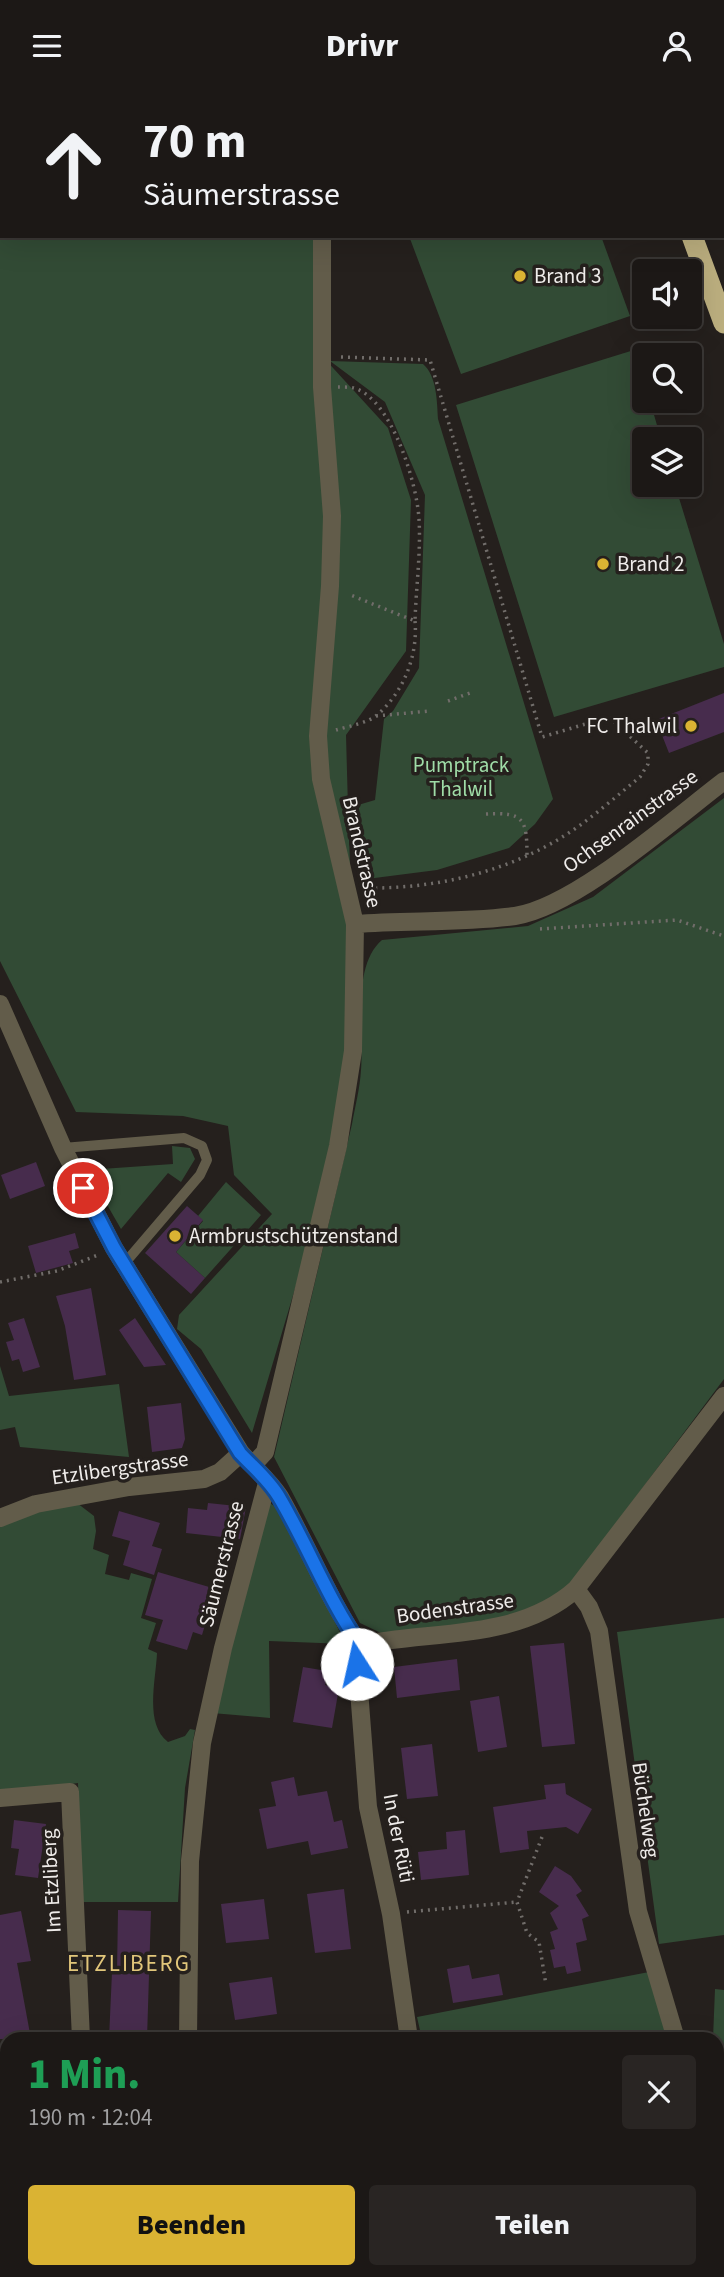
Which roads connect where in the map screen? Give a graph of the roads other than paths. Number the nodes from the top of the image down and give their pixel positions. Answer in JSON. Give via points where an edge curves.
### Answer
{"nodes":[{"id":1,"x":322,"y":238,"type":"edge"},
{"id":2,"x":693,"y":238,"type":"edge"},
{"id":3,"x":724,"y":323,"type":"edge"},
{"id":4,"x":724,"y":781,"type":"edge"},
{"id":5,"x":355,"y":924,"type":"junction"},
{"id":6,"x":0,"y":1004,"type":"edge"},
{"id":7,"x":63,"y":1148,"type":"junction"},
{"id":8,"x":124,"y":1264,"type":"junction"},
{"id":9,"x":724,"y":1396,"type":"edge"},
{"id":10,"x":247,"y":1459,"type":"junction"},
{"id":11,"x":267,"y":1483,"type":"junction"},
{"id":12,"x":0,"y":1518,"type":"edge"},
{"id":13,"x":576,"y":1589,"type":"junction"},
{"id":14,"x":360,"y":1645,"type":"junction"},
{"id":15,"x":0,"y":1798,"type":"edge"},
{"id":16,"x":81,"y":2032,"type":"edge"},
{"id":17,"x":188,"y":2032,"type":"edge"},
{"id":18,"x":408,"y":2032,"type":"edge"},
{"id":19,"x":674,"y":2032,"type":"edge"}],
"edges":[{"from":1,"to":5,"type":"street","name":"Brandstrasse","via":[[322,387],[331,516],[318,736],[321,779]]},
{"from":2,"to":3,"type":"highway"},
{"from":4,"to":5,"type":"street","name":"Ochsenrainstrasse","via":[[588,884],[517,916]]},
{"from":5,"to":10,"type":"street","name":"Brandstrasse","via":[[352,1051],[338,1146],[265,1452]]},
{"from":6,"to":7,"type":"street","name":"Säumerstrasse"},
{"from":7,"to":8,"type":"street","name":"Säumerstrasse"},
{"from":7,"to":8,"type":"lane","via":[[184,1138],[197,1142],[206,1152],[200,1175]]},
{"from":8,"to":10,"type":"street","name":"Säumerstrasse"},
{"from":9,"to":13,"type":"street","name":"Bodenstrasse"},
{"from":10,"to":11,"type":"street","name":"Säumerstrasse"},
{"from":10,"to":12,"type":"street","name":"Etzlibergstrasse","via":[[204,1479],[36,1504]]},
{"from":11,"to":14,"type":"street"},
{"from":11,"to":17,"type":"street","name":"Säumerstrasse","via":[[202,1744],[190,1861]]},
{"from":13,"to":14,"type":"street","name":"Bodenstrasse","via":[[528,1620]]},
{"from":13,"to":19,"type":"street","name":"Büchelweg","via":[[599,1631],[638,1911]]},
{"from":14,"to":18,"type":"street","name":"In der Rüti","via":[[357,1664],[368,1807],[391,1914]]},
{"from":15,"to":16,"type":"street","name":"Im Etzliberg","via":[[70,1792]]}]}
